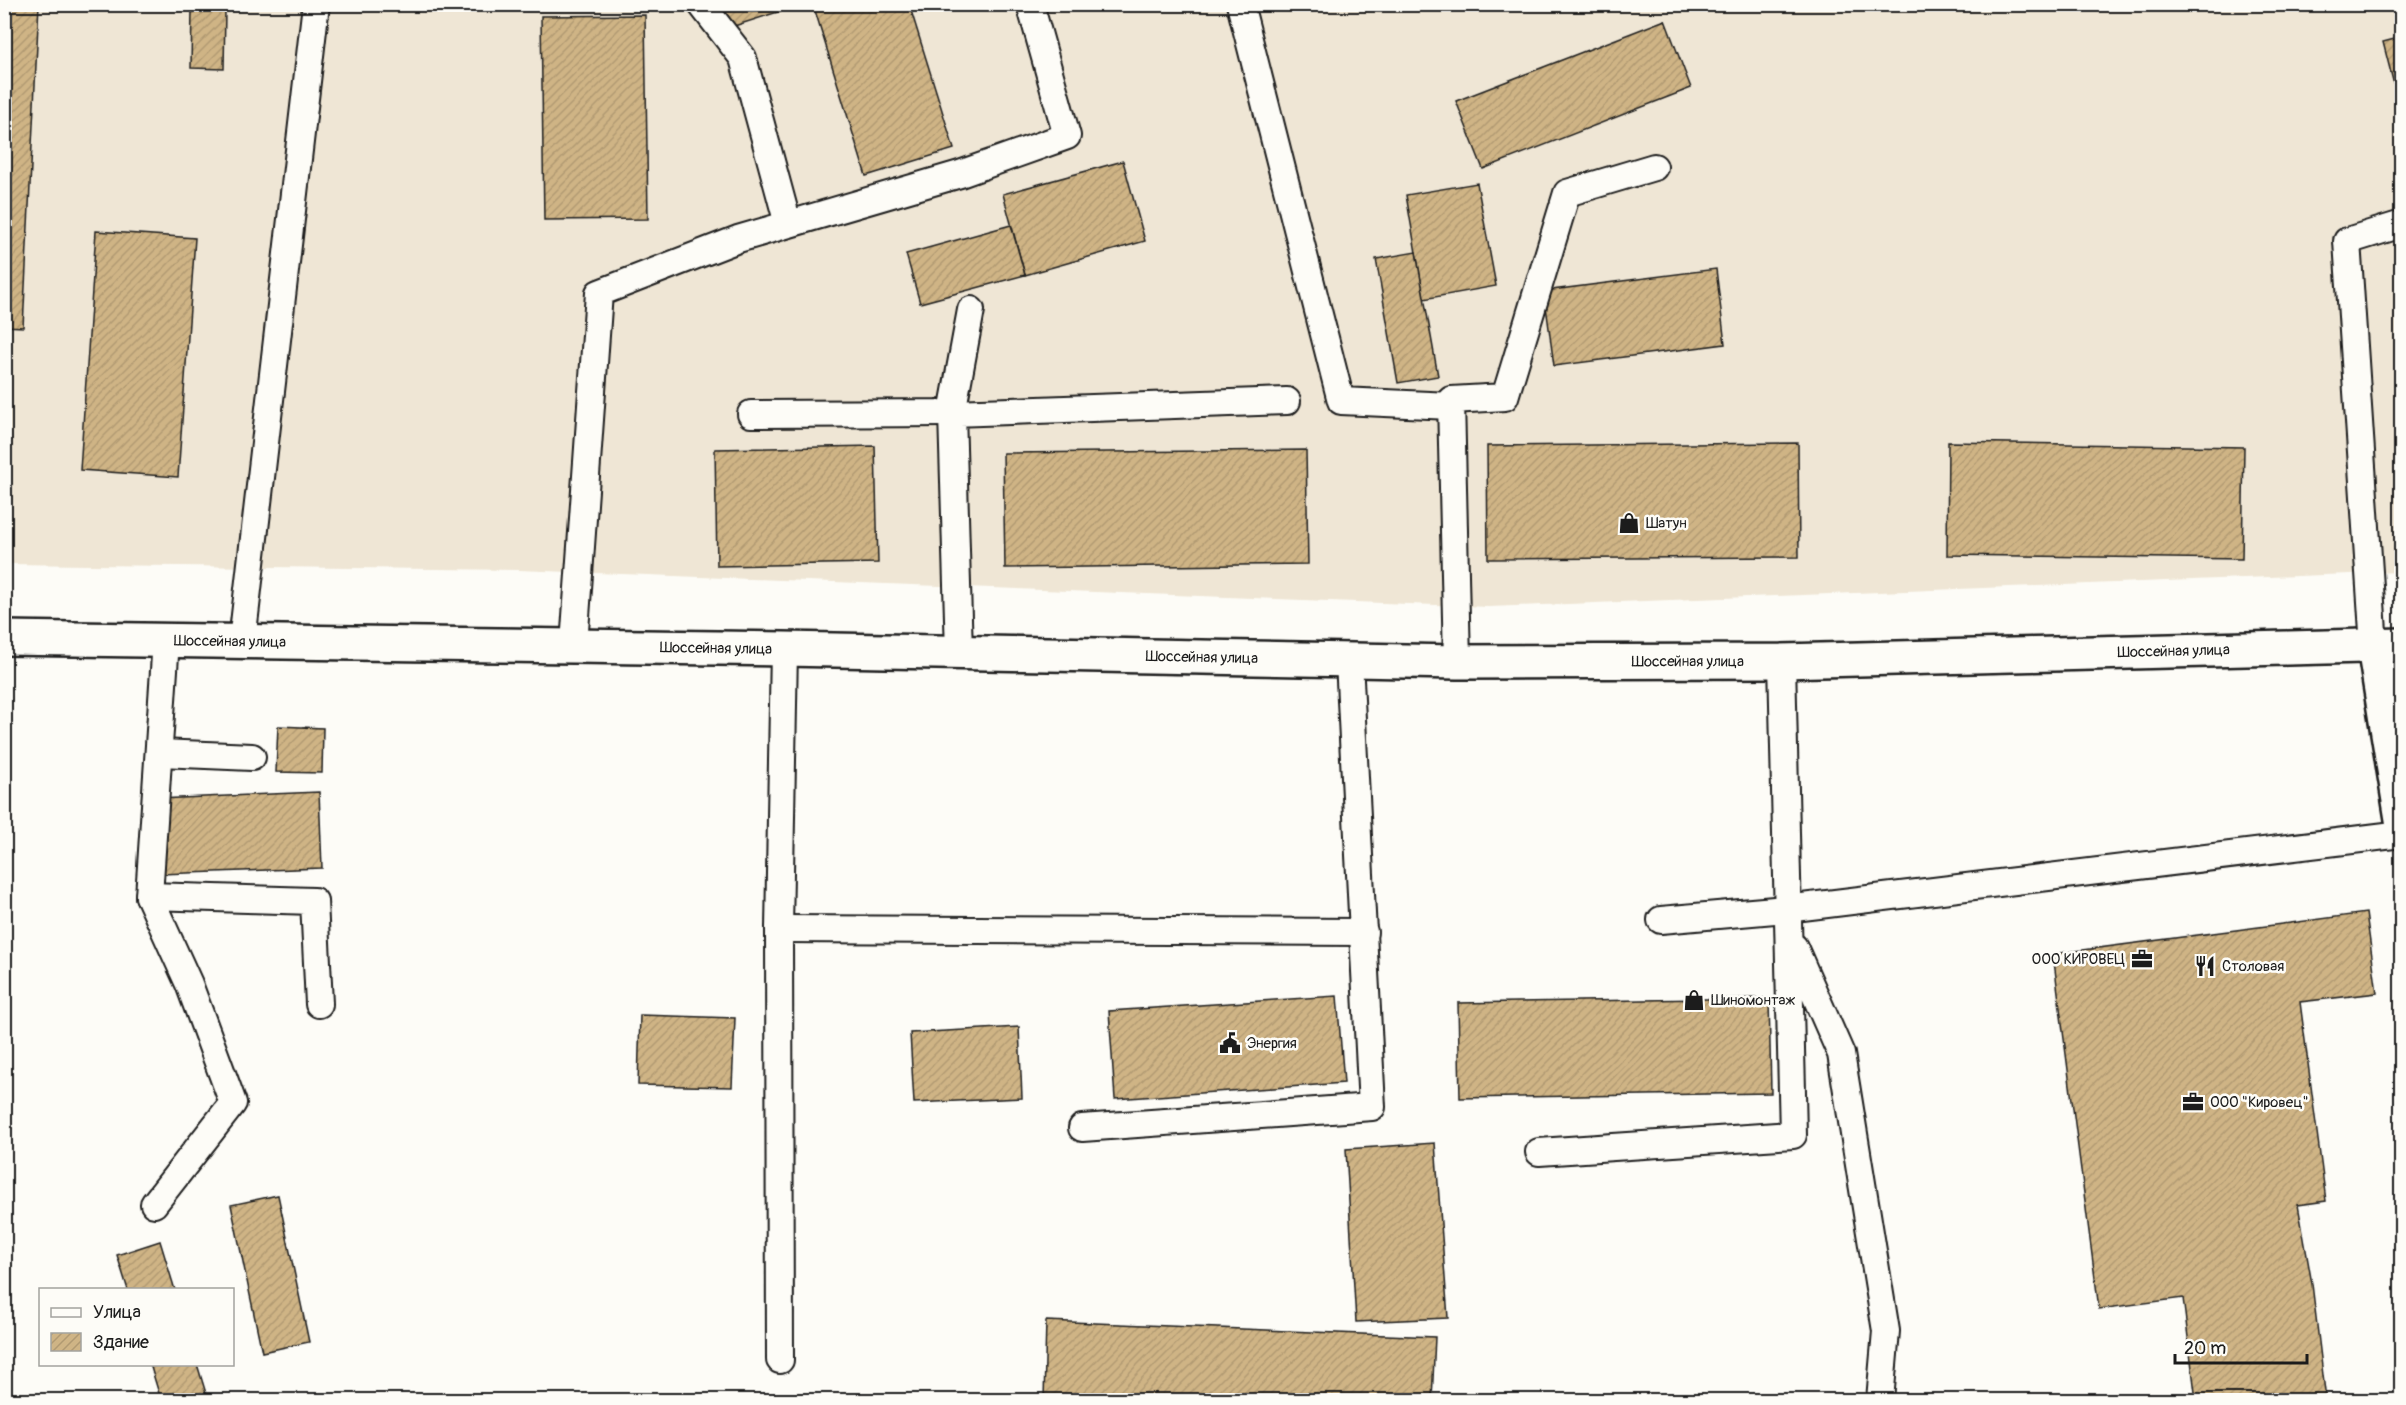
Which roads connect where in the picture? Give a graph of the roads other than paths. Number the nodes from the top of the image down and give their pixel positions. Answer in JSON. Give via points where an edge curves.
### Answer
{"nodes":[{"id":1,"x":316,"y":4,"type":"edge"},
{"id":2,"x":701,"y":4,"type":"edge"},
{"id":3,"x":1030,"y":4,"type":"edge"},
{"id":4,"x":1239,"y":4,"type":"edge"},
{"id":5,"x":1654,"y":167,"type":"dead end"},
{"id":6,"x":788,"y":224,"type":"junction"},
{"id":7,"x":2402,"y":224,"type":"edge"},
{"id":8,"x":971,"y":310,"type":"dead end"},
{"id":9,"x":1287,"y":401,"type":"dead end"},
{"id":10,"x":1451,"y":406,"type":"junction"},
{"id":11,"x":952,"y":413,"type":"junction"},
{"id":12,"x":751,"y":414,"type":"dead end"},
{"id":13,"x":4,"y":638,"type":"edge"},
{"id":14,"x":166,"y":640,"type":"junction"},
{"id":15,"x":242,"y":641,"type":"junction"},
{"id":16,"x":574,"y":645,"type":"junction"},
{"id":17,"x":2388,"y":646,"type":"edge"},
{"id":18,"x":784,"y":649,"type":"junction"},
{"id":19,"x":959,"y":653,"type":"junction"},
{"id":20,"x":1782,"y":660,"type":"junction"},
{"id":21,"x":1349,"y":661,"type":"junction"},
{"id":22,"x":1457,"y":662,"type":"junction"},
{"id":23,"x":160,"y":753,"type":"junction"},
{"id":24,"x":252,"y":758,"type":"dead end"},
{"id":25,"x":2402,"y":819,"type":"edge"},
{"id":26,"x":2402,"y":834,"type":"edge"},
{"id":27,"x":149,"y":896,"type":"junction"},
{"id":28,"x":1786,"y":909,"type":"junction"},
{"id":29,"x":1661,"y":920,"type":"dead end"},
{"id":30,"x":779,"y":929,"type":"junction"},
{"id":31,"x":1364,"y":932,"type":"junction"},
{"id":32,"x":1789,"y":936,"type":"junction"},
{"id":33,"x":319,"y":1004,"type":"dead end"},
{"id":34,"x":1082,"y":1128,"type":"dead end"},
{"id":35,"x":1539,"y":1152,"type":"dead end"},
{"id":36,"x":154,"y":1204,"type":"dead end"},
{"id":37,"x":780,"y":1360,"type":"dead end"},
{"id":38,"x":1880,"y":1401,"type":"edge"}],
"edges":[{"from":1,"to":15,"type":"lane"},
{"from":2,"to":6,"type":"lane","via":[[743,58]]},
{"from":3,"to":6,"type":"lane","via":[[1067,136],[960,174]]},
{"from":4,"to":10,"type":"lane","via":[[1341,401]]},
{"from":5,"to":10,"type":"lane","via":[[1567,193],[1505,397],[1451,400]]},
{"from":6,"to":16,"type":"lane","via":[[738,239],[599,293]]},
{"from":7,"to":17,"type":"lane","via":[[2347,241]]},
{"from":8,"to":11,"type":"lane"},
{"from":9,"to":11,"type":"lane"},
{"from":10,"to":22,"type":"lane"},
{"from":11,"to":12,"type":"lane"},
{"from":11,"to":19,"type":"lane"},
{"from":13,"to":14,"type":"main road","name":"Шоссейная улица"},
{"from":14,"to":15,"type":"main road","name":"Шоссейная улица"},
{"from":14,"to":23,"type":"lane"},
{"from":15,"to":16,"type":"main road","name":"Шоссейная улица"},
{"from":16,"to":18,"type":"main road","name":"Шоссейная улица"},
{"from":17,"to":20,"type":"main road","name":"Шоссейная улица"},
{"from":17,"to":25,"type":"main road"},
{"from":18,"to":19,"type":"main road","name":"Шоссейная улица"},
{"from":18,"to":30,"type":"lane"},
{"from":19,"to":21,"type":"main road","name":"Шоссейная улица"},
{"from":20,"to":22,"type":"main road","name":"Шоссейная улица"},
{"from":20,"to":28,"type":"lane"},
{"from":21,"to":22,"type":"main road","name":"Шоссейная улица"},
{"from":21,"to":31,"type":"lane"},
{"from":23,"to":24,"type":"lane"},
{"from":23,"to":27,"type":"lane"},
{"from":26,"to":28,"type":"lane"},
{"from":27,"to":33,"type":"lane","via":[[314,901]]},
{"from":27,"to":36,"type":"lane","via":[[189,984],[233,1103]]},
{"from":28,"to":29,"type":"lane"},
{"from":28,"to":32,"type":"lane"},
{"from":30,"to":31,"type":"lane"},
{"from":30,"to":37,"type":"lane"},
{"from":31,"to":34,"type":"lane","via":[[1372,1107]]},
{"from":32,"to":35,"type":"lane","via":[[1793,1135]]},
{"from":32,"to":38,"type":"lane","via":[[1841,1054],[1886,1331]]}]}
